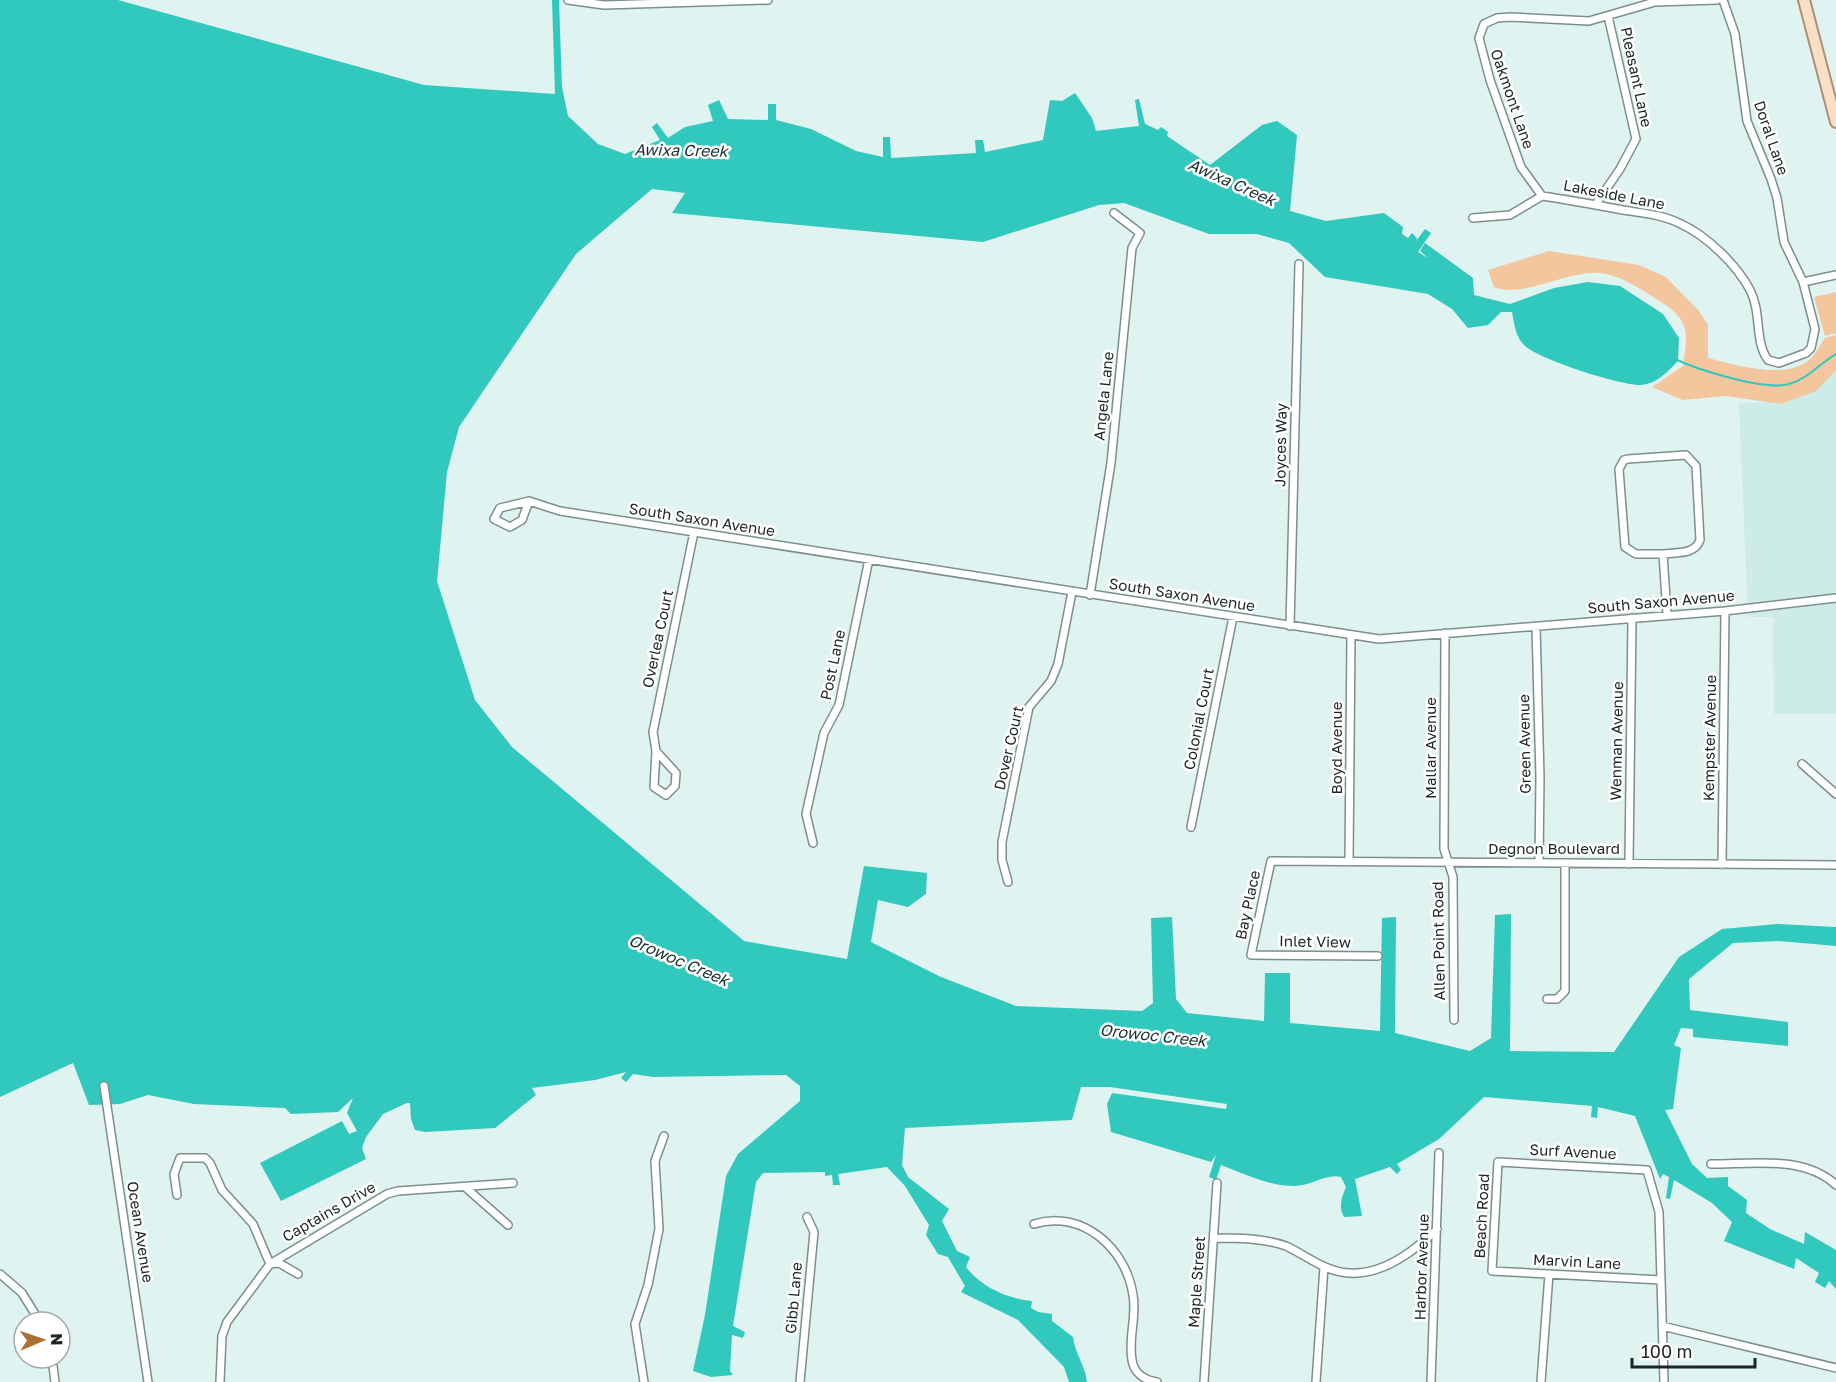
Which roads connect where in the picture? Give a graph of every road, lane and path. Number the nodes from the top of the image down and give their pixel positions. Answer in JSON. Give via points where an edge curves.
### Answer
{"nodes":[{"id":1,"x":570,"y":0,"type":"edge"},
{"id":2,"x":768,"y":0,"type":"edge"},
{"id":3,"x":1717,"y":0,"type":"edge"},
{"id":4,"x":1724,"y":0,"type":"edge"},
{"id":5,"x":1804,"y":0,"type":"edge"},
{"id":6,"x":583,"y":1,"type":"edge"},
{"id":7,"x":1608,"y":16,"type":"junction"},
{"id":8,"x":1836,"y":122,"type":"edge"},
{"id":9,"x":1542,"y":195,"type":"junction"},
{"id":10,"x":1596,"y":204,"type":"junction"},
{"id":11,"x":1114,"y":213,"type":"dead end"},
{"id":12,"x":1473,"y":218,"type":"dead end"},
{"id":13,"x":1299,"y":264,"type":"dead end"},
{"id":14,"x":1836,"y":275,"type":"edge"},
{"id":15,"x":1803,"y":282,"type":"junction"},
{"id":16,"x":529,"y":501,"type":"junction"},
{"id":17,"x":694,"y":532,"type":"junction"},
{"id":18,"x":1663,"y":554,"type":"junction"},
{"id":19,"x":869,"y":559,"type":"junction"},
{"id":20,"x":1072,"y":592,"type":"junction"},
{"id":21,"x":1090,"y":595,"type":"junction"},
{"id":22,"x":1836,"y":598,"type":"edge"},
{"id":23,"x":1725,"y":611,"type":"junction"},
{"id":24,"x":1667,"y":615,"type":"junction"},
{"id":25,"x":1233,"y":617,"type":"junction"},
{"id":26,"x":1632,"y":618,"type":"junction"},
{"id":27,"x":1290,"y":626,"type":"junction"},
{"id":28,"x":1536,"y":626,"type":"junction"},
{"id":29,"x":1445,"y":633,"type":"junction"},
{"id":30,"x":1351,"y":635,"type":"junction"},
{"id":31,"x":656,"y":751,"type":"junction"},
{"id":32,"x":1802,"y":764,"type":"dead end"},
{"id":33,"x":1836,"y":794,"type":"edge"},
{"id":34,"x":1191,"y":826,"type":"dead end"},
{"id":35,"x":813,"y":843,"type":"dead end"},
{"id":36,"x":1271,"y":861,"type":"joint"},
{"id":37,"x":1349,"y":861,"type":"junction"},
{"id":38,"x":1448,"y":862,"type":"junction"},
{"id":39,"x":1539,"y":863,"type":"junction"},
{"id":40,"x":1565,"y":863,"type":"junction"},
{"id":41,"x":1629,"y":864,"type":"junction"},
{"id":42,"x":1722,"y":865,"type":"junction"},
{"id":43,"x":1836,"y":865,"type":"edge"},
{"id":44,"x":1008,"y":882,"type":"dead end"},
{"id":45,"x":1251,"y":955,"type":"joint"},
{"id":46,"x":1378,"y":956,"type":"dead end"},
{"id":47,"x":1547,"y":999,"type":"dead end"},
{"id":48,"x":1454,"y":1020,"type":"dead end"},
{"id":49,"x":104,"y":1086,"type":"dead end"},
{"id":50,"x":664,"y":1136,"type":"dead end"},
{"id":51,"x":1439,"y":1153,"type":"dead end"},
{"id":52,"x":1498,"y":1162,"type":"joint"},
{"id":53,"x":1711,"y":1164,"type":"dead end"},
{"id":54,"x":513,"y":1183,"type":"dead end"},
{"id":55,"x":1217,"y":1183,"type":"dead end"},
{"id":56,"x":1836,"y":1185,"type":"edge"},
{"id":57,"x":465,"y":1187,"type":"junction"},
{"id":58,"x":177,"y":1195,"type":"dead end"},
{"id":59,"x":807,"y":1217,"type":"dead end"},
{"id":60,"x":1034,"y":1224,"type":"dead end"},
{"id":61,"x":508,"y":1225,"type":"dead end"},
{"id":62,"x":1437,"y":1229,"type":"junction"},
{"id":63,"x":1214,"y":1238,"type":"junction"},
{"id":64,"x":270,"y":1264,"type":"junction"},
{"id":65,"x":1324,"y":1267,"type":"junction"},
{"id":66,"x":1492,"y":1271,"type":"joint"},
{"id":67,"x":0,"y":1274,"type":"edge"},
{"id":68,"x":298,"y":1274,"type":"dead end"},
{"id":69,"x":1549,"y":1274,"type":"junction"},
{"id":70,"x":1661,"y":1280,"type":"junction"},
{"id":71,"x":33,"y":1310,"type":"edge"},
{"id":72,"x":1662,"y":1326,"type":"junction"},
{"id":73,"x":1836,"y":1368,"type":"edge"},
{"id":74,"x":148,"y":1382,"type":"edge"},
{"id":75,"x":220,"y":1382,"type":"edge"},
{"id":76,"x":644,"y":1382,"type":"edge"},
{"id":77,"x":800,"y":1382,"type":"edge"},
{"id":78,"x":1157,"y":1382,"type":"edge"},
{"id":79,"x":1204,"y":1382,"type":"edge"},
{"id":80,"x":1316,"y":1382,"type":"edge"},
{"id":81,"x":1431,"y":1382,"type":"edge"},
{"id":82,"x":1541,"y":1382,"type":"edge"},
{"id":83,"x":1664,"y":1382,"type":"edge"}],
"edges":[{"from":1,"to":6,"type":"street"},
{"from":2,"to":6,"type":"street","via":[[604,5]]},
{"from":3,"to":7,"type":"street","via":[[1655,2]]},
{"from":4,"to":15,"type":"street","name":"Doral Lane","via":[[1736,42],[1747,121],[1777,198],[1784,242]]},
{"from":5,"to":8,"type":"main road"},
{"from":7,"to":9,"type":"street","name":"Oakmont Lane","via":[[1576,21],[1497,18],[1481,30],[1482,56],[1521,166]]},
{"from":7,"to":10,"type":"street","name":"Pleasant Lane","via":[[1636,139]]},
{"from":9,"to":10,"type":"street","name":"Lakeside Lane"},
{"from":9,"to":12,"type":"street","via":[[1510,214]]},
{"from":10,"to":15,"type":"street","name":"Lakeside Lane","via":[[1682,224],[1729,262],[1751,291],[1760,322],[1761,351],[1772,362],[1796,358],[1811,348],[1815,329]]},
{"from":11,"to":21,"type":"street","name":"Angela Lane","via":[[1140,232],[1132,248],[1111,463]]},
{"from":13,"to":27,"type":"street","name":"Joyces Way"},
{"from":14,"to":15,"type":"street"},
{"from":16,"to":16,"type":"street","via":[[522,520],[510,527],[494,519],[500,508]]},
{"from":16,"to":17,"type":"street","name":"South Saxon Avenue","via":[[560,511]]},
{"from":17,"to":19,"type":"street","name":"South Saxon Avenue"},
{"from":17,"to":31,"type":"street","name":"Overlea Court","via":[[653,732]]},
{"from":18,"to":18,"type":"street","via":[[1689,551],[1700,540],[1694,462],[1682,454],[1624,460],[1619,474],[1625,547],[1636,554]]},
{"from":18,"to":24,"type":"street"},
{"from":19,"to":20,"type":"street","name":"South Saxon Avenue"},
{"from":19,"to":35,"type":"street","name":"Post Lane","via":[[839,705],[824,733],[806,814]]},
{"from":20,"to":21,"type":"street","name":"South Saxon Avenue"},
{"from":20,"to":44,"type":"street","name":"Dover Court","via":[[1052,681],[1029,707],[1002,842]]},
{"from":21,"to":25,"type":"street","name":"South Saxon Avenue"},
{"from":22,"to":23,"type":"street","name":"South Saxon Avenue"},
{"from":23,"to":24,"type":"street","name":"South Saxon Avenue"},
{"from":23,"to":42,"type":"street","name":"Kempster Avenue"},
{"from":24,"to":26,"type":"street","name":"South Saxon Avenue"},
{"from":25,"to":27,"type":"street","name":"South Saxon Avenue"},
{"from":25,"to":34,"type":"street","name":"Colonial Court"},
{"from":26,"to":28,"type":"street","name":"South Saxon Avenue"},
{"from":26,"to":41,"type":"street","name":"Wenman Avenue"},
{"from":27,"to":30,"type":"street","name":"South Saxon Avenue"},
{"from":28,"to":29,"type":"street","name":"South Saxon Avenue"},
{"from":28,"to":39,"type":"street","name":"Green Avenue"},
{"from":29,"to":30,"type":"street","name":"South Saxon Avenue","via":[[1379,639]]},
{"from":29,"to":38,"type":"street","name":"Mallar Avenue","via":[[1444,849]]},
{"from":30,"to":37,"type":"street","name":"Boyd Avenue"},
{"from":31,"to":31,"type":"street","name":"Overlea Court","via":[[654,787],[666,795],[675,786],[676,773]]},
{"from":32,"to":33,"type":"street"},
{"from":36,"to":37,"type":"street","name":"Degnon Boulevard"},
{"from":36,"to":45,"type":"street","name":"Bay Place"},
{"from":37,"to":38,"type":"street","name":"Degnon Boulevard"},
{"from":38,"to":39,"type":"street","name":"Degnon Boulevard"},
{"from":38,"to":48,"type":"street","name":"Allen Point Road","via":[[1453,877]]},
{"from":39,"to":40,"type":"street","name":"Degnon Boulevard"},
{"from":40,"to":41,"type":"street","name":"Degnon Boulevard"},
{"from":40,"to":47,"type":"street","via":[[1565,991],[1557,999]]},
{"from":41,"to":42,"type":"street","name":"Degnon Boulevard"},
{"from":42,"to":43,"type":"street","name":"Degnon Boulevard"},
{"from":45,"to":46,"type":"street","name":"Inlet View"},
{"from":49,"to":74,"type":"street","name":"Ocean Avenue"},
{"from":50,"to":76,"type":"street","via":[[655,1161],[659,1229],[648,1285],[635,1324]]},
{"from":51,"to":62,"type":"street","name":"Harbor Avenue"},
{"from":52,"to":66,"type":"street","name":"Beach Road"},
{"from":52,"to":70,"type":"street","name":"Surf Avenue","via":[[1647,1170],[1659,1212]]},
{"from":53,"to":56,"type":"street","via":[[1792,1164],[1811,1168]]},
{"from":54,"to":57,"type":"street","name":"Captains Drive"},
{"from":55,"to":63,"type":"street","name":"Maple Street"},
{"from":57,"to":61,"type":"street"},
{"from":57,"to":64,"type":"street","name":"Captains Drive","via":[[387,1194]]},
{"from":58,"to":64,"type":"street","name":"Captains Drive","via":[[174,1174],[180,1158],[205,1158],[222,1190],[253,1224]]},
{"from":59,"to":77,"type":"street","name":"Gibb Lane","via":[[814,1232]]},
{"from":60,"to":78,"type":"street","via":[[1051,1219],[1071,1222],[1093,1231],[1108,1243],[1120,1259],[1134,1296],[1132,1360],[1136,1371],[1147,1381]]},
{"from":62,"to":65,"type":"street","via":[[1402,1259],[1377,1270],[1347,1272]]},
{"from":62,"to":81,"type":"street","name":"Harbor Avenue"},
{"from":63,"to":65,"type":"street","via":[[1285,1246]]},
{"from":63,"to":79,"type":"street","name":"Maple Street"},
{"from":64,"to":68,"type":"street","name":"Captains Drive","via":[[279,1263]]},
{"from":64,"to":75,"type":"street","name":"Captains Drive","via":[[227,1322],[222,1336]]},
{"from":65,"to":80,"type":"street"},
{"from":66,"to":69,"type":"street","name":"Marvin Lane"},
{"from":67,"to":71,"type":"street","via":[[22,1293]]},
{"from":69,"to":70,"type":"street","name":"Marvin Lane"},
{"from":69,"to":82,"type":"street"},
{"from":70,"to":72,"type":"street"},
{"from":72,"to":73,"type":"street"},
{"from":72,"to":83,"type":"street"}]}
